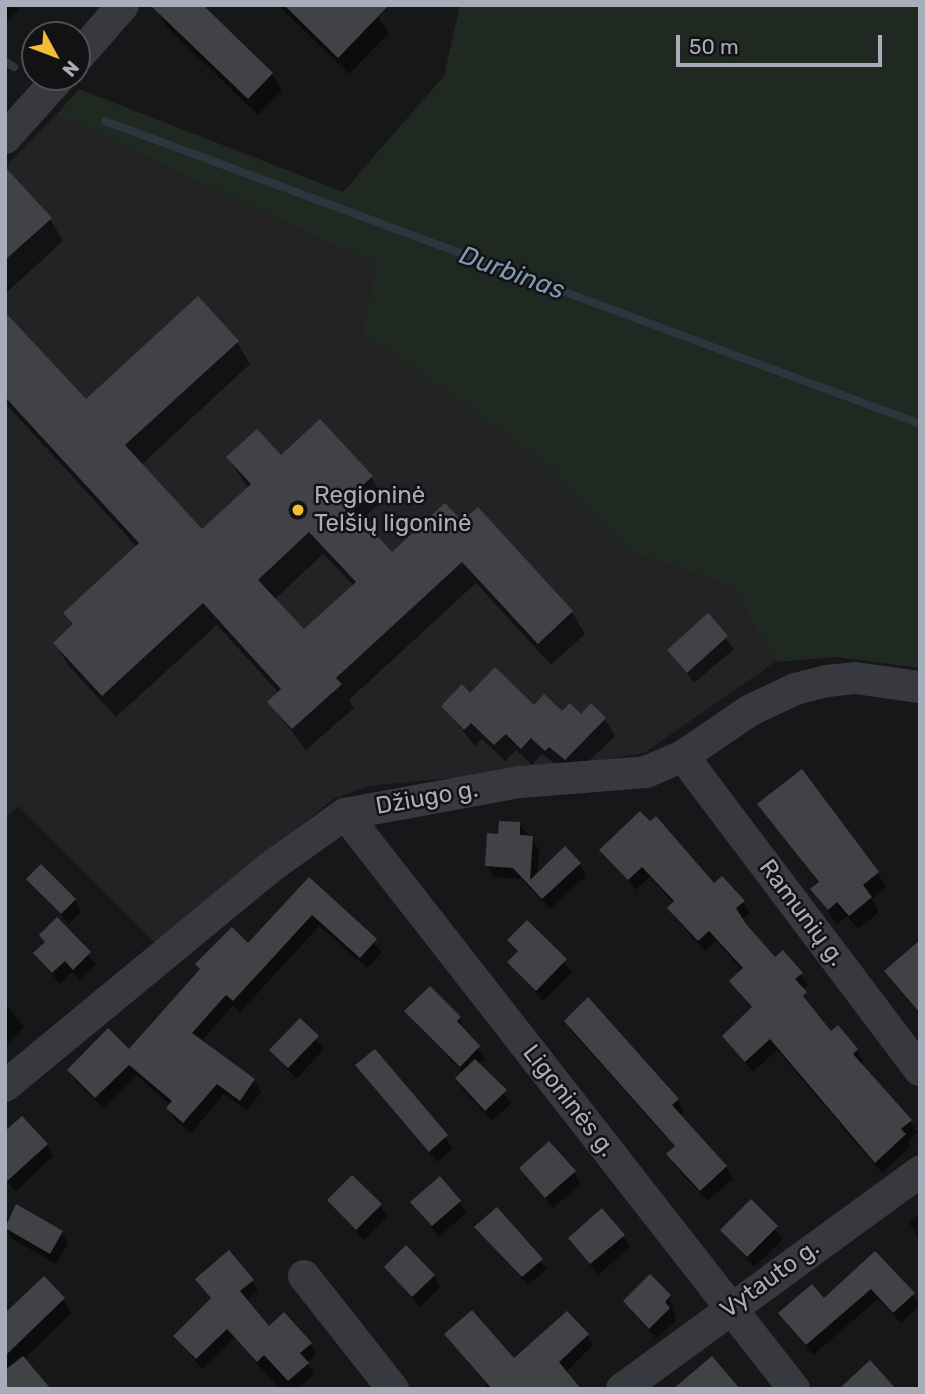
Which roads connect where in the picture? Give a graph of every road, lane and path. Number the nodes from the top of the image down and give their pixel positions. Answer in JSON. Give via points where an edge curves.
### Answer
{"nodes":[{"id":1,"x":123,"y":5,"type":"edge"},
{"id":2,"x":91,"y":42,"type":"edge"},
{"id":3,"x":47,"y":91,"type":"edge"},
{"id":4,"x":5,"y":138,"type":"edge"},
{"id":5,"x":920,"y":687,"type":"edge"},
{"id":6,"x":683,"y":756,"type":"junction"},
{"id":7,"x":345,"y":814,"type":"junction"},
{"id":8,"x":920,"y":1070,"type":"edge"},
{"id":9,"x":5,"y":1086,"type":"edge"},
{"id":10,"x":920,"y":1172,"type":"edge"},
{"id":11,"x":304,"y":1276,"type":"dead end"},
{"id":12,"x":730,"y":1307,"type":"junction"},
{"id":13,"x":393,"y":1389,"type":"edge"},
{"id":14,"x":622,"y":1389,"type":"edge"},
{"id":15,"x":794,"y":1389,"type":"edge"}],
"edges":[{"from":1,"to":2,"type":"street"},
{"from":3,"to":4,"type":"street"},
{"from":5,"to":6,"type":"street","name":"Džiugo g.","via":[[855,678],[795,689],[749,711]]},
{"from":6,"to":7,"type":"street","name":"Džiugo g.","via":[[646,772],[520,782]]},
{"from":6,"to":8,"type":"street","name":"Ramunių g."},
{"from":7,"to":9,"type":"street","name":"Džiugo g.","via":[[269,868]]},
{"from":7,"to":12,"type":"street","name":"Ligoninės g."},
{"from":10,"to":12,"type":"street","name":"Vytauto g."},
{"from":11,"to":13,"type":"street"},
{"from":12,"to":14,"type":"street","name":"Vytauto g."},
{"from":12,"to":15,"type":"street","name":"Ligoninės g."}]}
